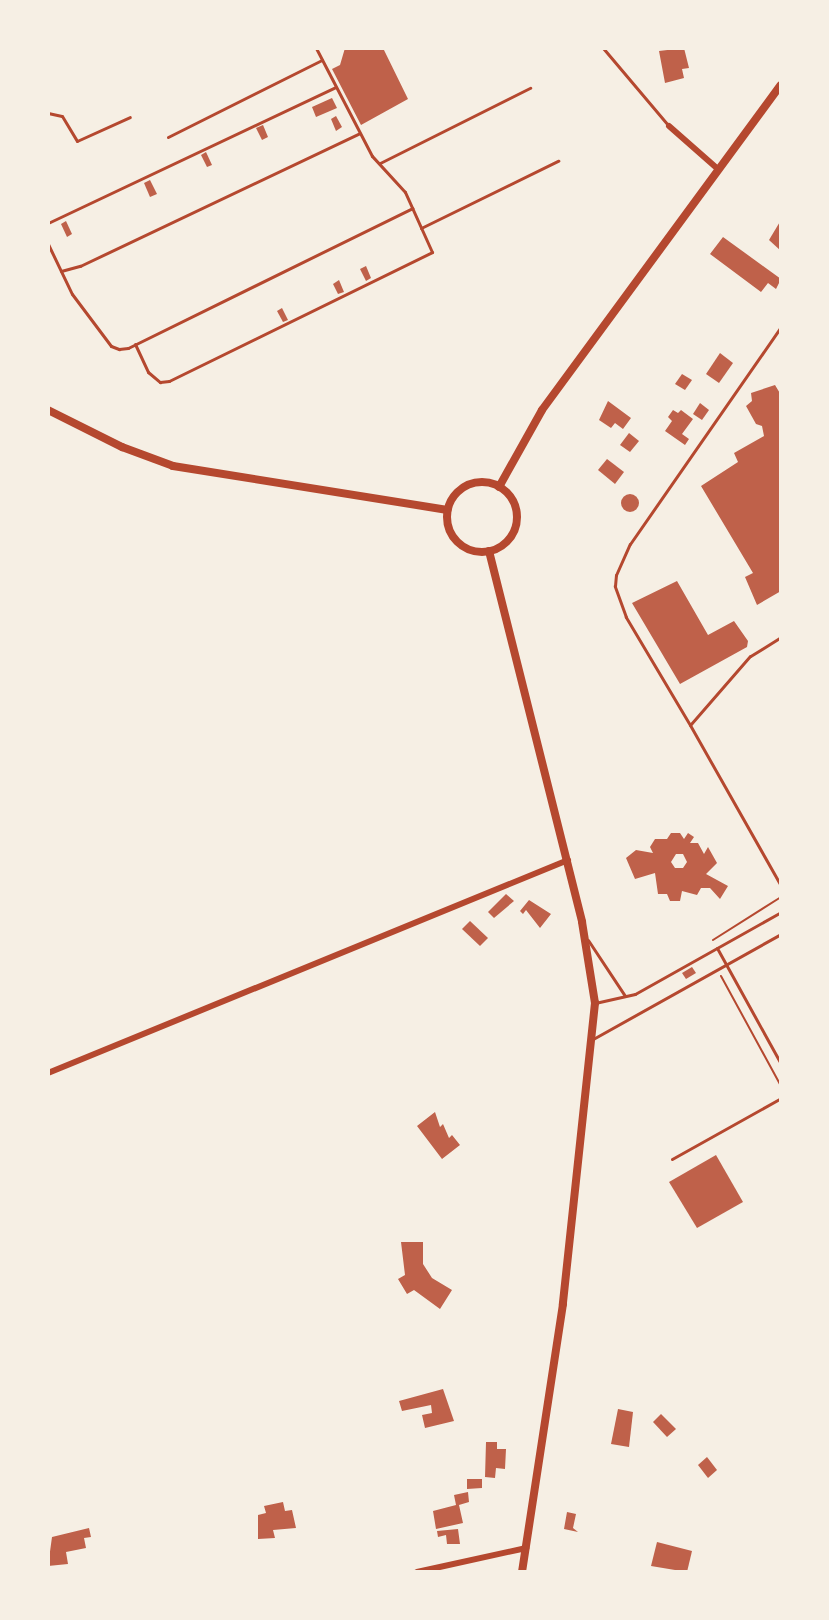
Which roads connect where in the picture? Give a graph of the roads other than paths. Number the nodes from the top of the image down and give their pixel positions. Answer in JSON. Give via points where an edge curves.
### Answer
{"nodes":[{"id":1,"x":316,"y":48,"type":"edge"},
{"id":2,"x":603,"y":48,"type":"edge"},
{"id":3,"x":322,"y":60,"type":"junction"},
{"id":4,"x":781,"y":85,"type":"edge"},
{"id":5,"x":336,"y":87,"type":"junction"},
{"id":6,"x":530,"y":88,"type":"dead end"},
{"id":7,"x":48,"y":113,"type":"edge"},
{"id":8,"x":130,"y":117,"type":"dead end"},
{"id":9,"x":669,"y":126,"type":"joint"},
{"id":10,"x":359,"y":134,"type":"junction"},
{"id":11,"x":168,"y":137,"type":"dead end"},
{"id":12,"x":558,"y":161,"type":"dead end"},
{"id":13,"x":380,"y":163,"type":"junction"},
{"id":14,"x":718,"y":170,"type":"junction"},
{"id":15,"x":412,"y":208,"type":"junction"},
{"id":16,"x":48,"y":223,"type":"edge"},
{"id":17,"x":421,"y":228,"type":"junction"},
{"id":18,"x":48,"y":244,"type":"edge"},
{"id":19,"x":61,"y":271,"type":"junction"},
{"id":20,"x":781,"y":327,"type":"edge"},
{"id":21,"x":135,"y":344,"type":"junction"},
{"id":22,"x":48,"y":410,"type":"edge"},
{"id":23,"x":500,"y":487,"type":"junction"},
{"id":24,"x":448,"y":510,"type":"junction"},
{"id":25,"x":489,"y":551,"type":"junction"},
{"id":26,"x":781,"y":637,"type":"edge"},
{"id":27,"x":690,"y":725,"type":"junction"},
{"id":28,"x":568,"y":860,"type":"junction"},
{"id":29,"x":781,"y":886,"type":"edge"},
{"id":30,"x":781,"y":912,"type":"edge"},
{"id":31,"x":781,"y":934,"type":"edge"},
{"id":32,"x":585,"y":935,"type":"junction"},
{"id":33,"x":717,"y":948,"type":"junction"},
{"id":34,"x":726,"y":965,"type":"junction"},
{"id":35,"x":625,"y":996,"type":"junction"},
{"id":36,"x":595,"y":1003,"type":"junction"},
{"id":37,"x":593,"y":1039,"type":"junction"},
{"id":38,"x":781,"y":1064,"type":"edge"},
{"id":39,"x":48,"y":1073,"type":"edge"},
{"id":40,"x":781,"y":1098,"type":"edge"},
{"id":41,"x":672,"y":1159,"type":"dead end"},
{"id":42,"x":526,"y":1548,"type":"junction"},
{"id":43,"x":417,"y":1572,"type":"edge"},
{"id":44,"x":522,"y":1572,"type":"edge"}],
"edges":[{"from":1,"to":3,"type":"lane"},
{"from":2,"to":9,"type":"lane"},
{"from":3,"to":5,"type":"lane"},
{"from":3,"to":11,"type":"lane"},
{"from":4,"to":14,"type":"street"},
{"from":5,"to":10,"type":"lane"},
{"from":5,"to":16,"type":"lane"},
{"from":6,"to":13,"type":"lane"},
{"from":7,"to":8,"type":"lane","via":[[62,116],[77,141]]},
{"from":9,"to":14,"type":"street"},
{"from":10,"to":13,"type":"lane"},
{"from":10,"to":19,"type":"lane","via":[[348,135],[80,266]]},
{"from":12,"to":17,"type":"lane"},
{"from":13,"to":15,"type":"lane","via":[[405,192]]},
{"from":14,"to":23,"type":"street","via":[[542,410]]},
{"from":15,"to":17,"type":"lane"},
{"from":15,"to":21,"type":"lane"},
{"from":17,"to":21,"type":"lane","via":[[432,252],[422,259],[169,381],[160,382],[148,372]]},
{"from":18,"to":19,"type":"lane"},
{"from":19,"to":21,"type":"lane","via":[[72,294],[111,346],[119,349]]},
{"from":20,"to":27,"type":"lane","via":[[630,544],[616,575],[615,586],[626,617]]},
{"from":22,"to":24,"type":"street","via":[[122,447],[173,466]]},
{"from":23,"to":24,"type":"street","via":[[478,482],[467,485],[458,491]]},
{"from":23,"to":25,"type":"street","via":[[515,505],[515,528],[500,546]]},
{"from":24,"to":25,"type":"street","via":[[447,522],[458,542],[467,548]]},
{"from":25,"to":28,"type":"street"},
{"from":26,"to":27,"type":"lane","via":[[750,656]]},
{"from":27,"to":29,"type":"lane"},
{"from":28,"to":32,"type":"street"},
{"from":28,"to":39,"type":"street"},
{"from":30,"to":33,"type":"lane"},
{"from":31,"to":34,"type":"lane"},
{"from":32,"to":35,"type":"lane"},
{"from":32,"to":36,"type":"street"},
{"from":33,"to":34,"type":"lane"},
{"from":33,"to":35,"type":"lane"},
{"from":34,"to":37,"type":"lane"},
{"from":34,"to":38,"type":"lane"},
{"from":35,"to":36,"type":"lane"},
{"from":36,"to":37,"type":"street"},
{"from":37,"to":42,"type":"street","via":[[563,1304]]},
{"from":40,"to":41,"type":"lane"},
{"from":42,"to":43,"type":"street"},
{"from":42,"to":44,"type":"street"}]}
